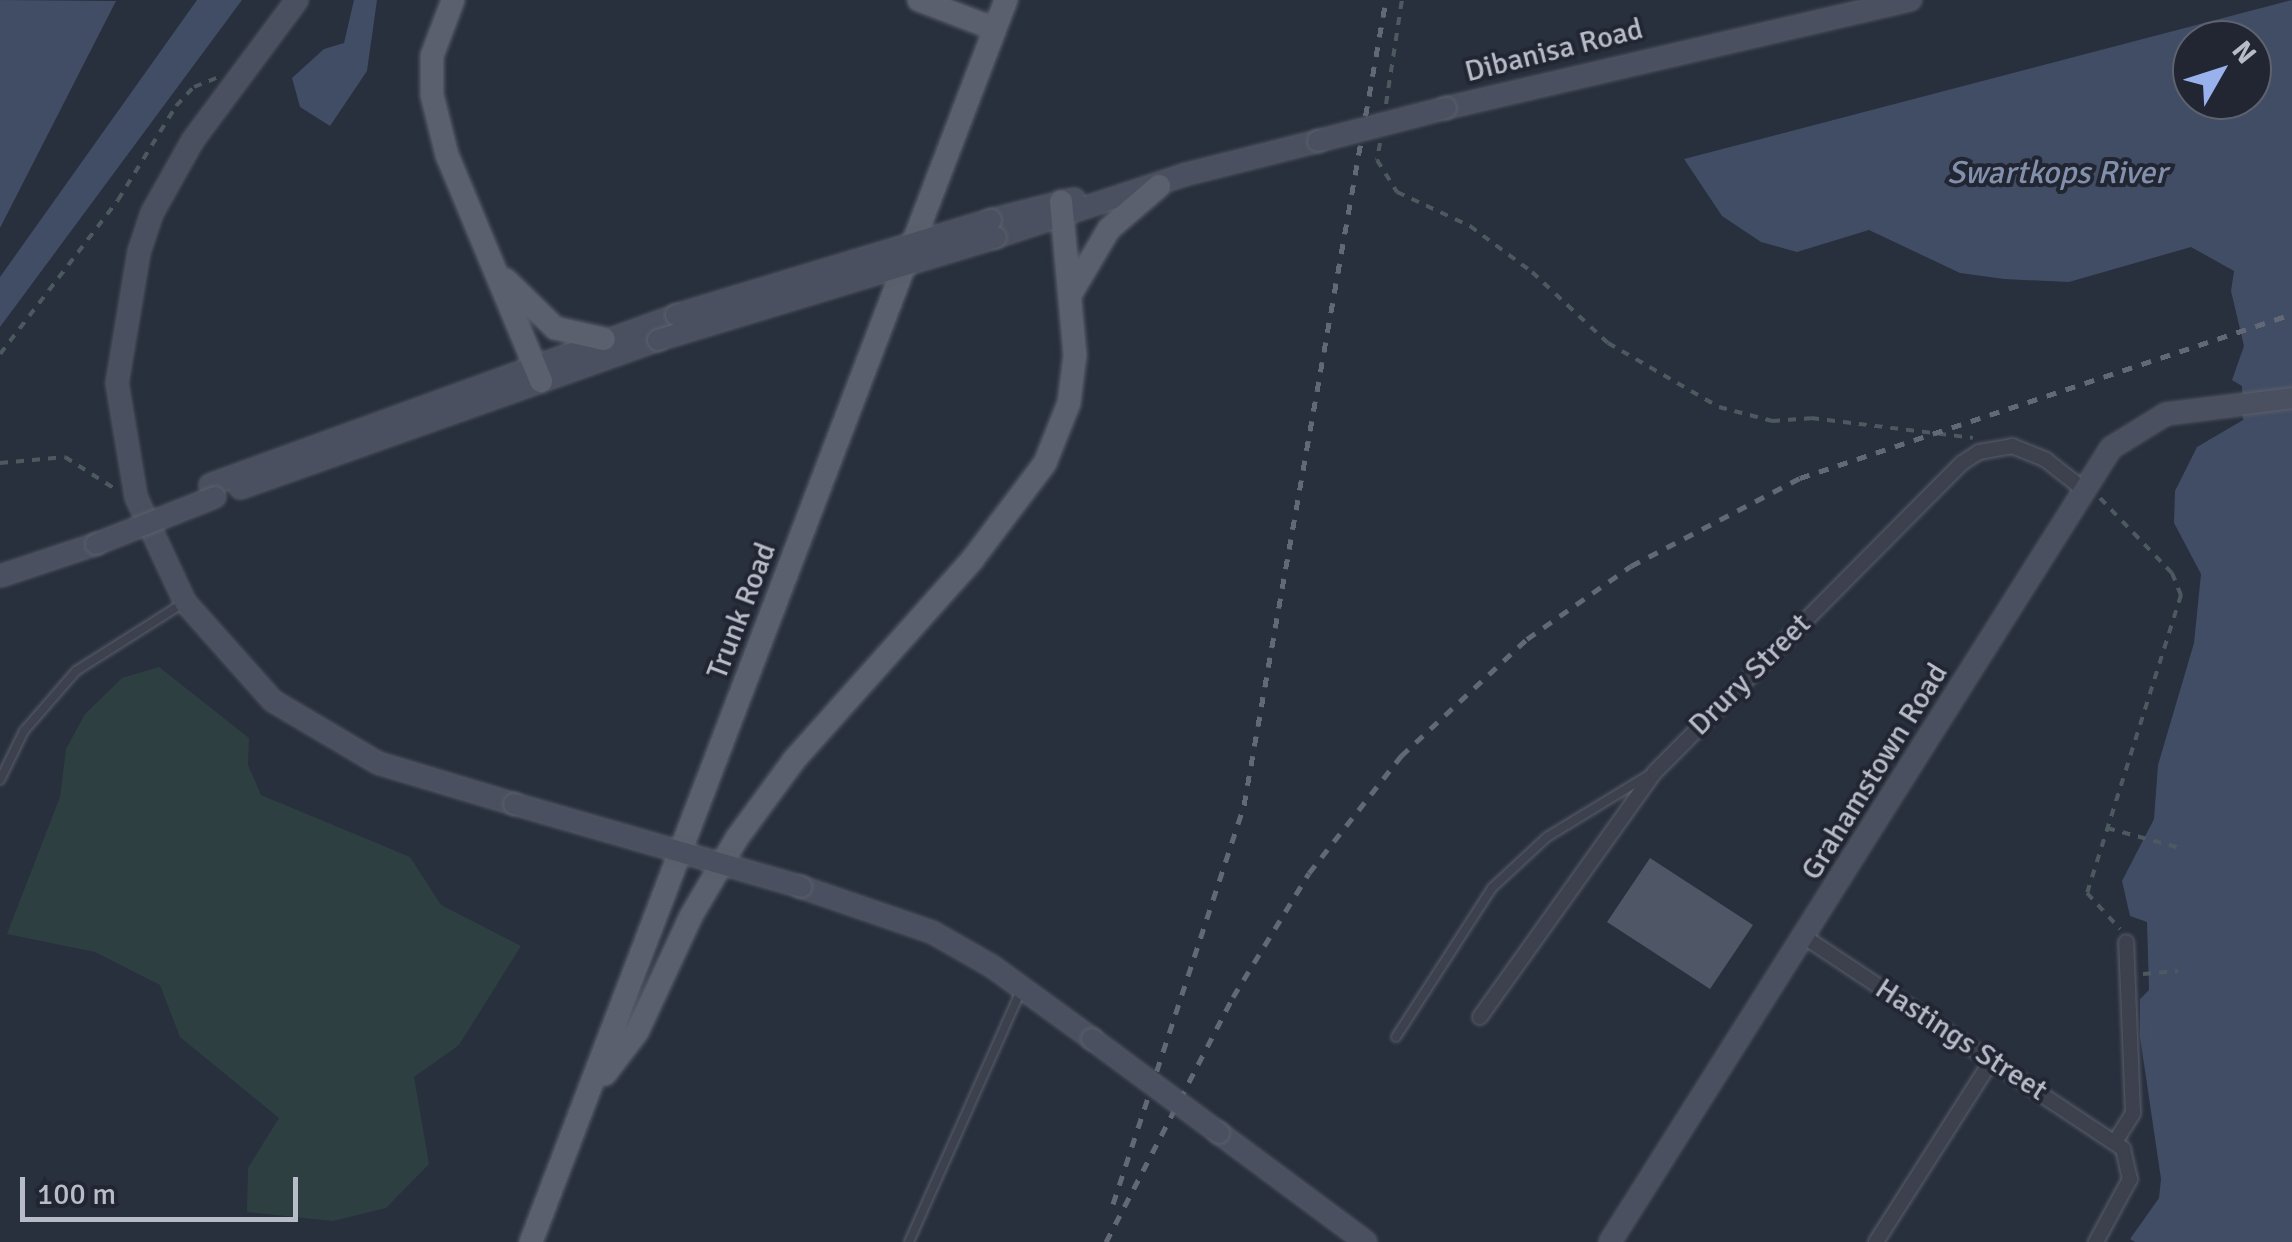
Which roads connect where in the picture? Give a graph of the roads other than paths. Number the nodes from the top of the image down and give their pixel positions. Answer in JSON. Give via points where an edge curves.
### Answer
{"nodes":[{"id":1,"x":297,"y":0,"type":"edge"},
{"id":2,"x":453,"y":0,"type":"edge"},
{"id":3,"x":918,"y":0,"type":"edge"},
{"id":4,"x":1006,"y":0,"type":"edge"},
{"id":5,"x":1911,"y":0,"type":"edge"},
{"id":6,"x":995,"y":29,"type":"junction"},
{"id":7,"x":1183,"y":175,"type":"junction"},
{"id":8,"x":1159,"y":186,"type":"junction"},
{"id":9,"x":1062,"y":209,"type":"junction"},
{"id":10,"x":993,"y":229,"type":"junction"},
{"id":11,"x":491,"y":262,"type":"junction"},
{"id":12,"x":1072,"y":290,"type":"junction"},
{"id":13,"x":604,"y":339,"type":"junction"},
{"id":14,"x":537,"y":372,"type":"junction"},
{"id":15,"x":2292,"y":398,"type":"edge"},
{"id":16,"x":2084,"y":486,"type":"junction"},
{"id":17,"x":9,"y":572,"type":"edge"},
{"id":18,"x":185,"y":602,"type":"junction"},
{"id":19,"x":1655,"y":772,"type":"junction"},
{"id":20,"x":0,"y":780,"type":"edge"},
{"id":21,"x":1806,"y":938,"type":"junction"},
{"id":22,"x":2126,"y":942,"type":"road end"},
{"id":23,"x":1023,"y":987,"type":"junction"},
{"id":24,"x":1480,"y":1018,"type":"dead end"},
{"id":25,"x":1396,"y":1037,"type":"dead end"},
{"id":26,"x":1992,"y":1060,"type":"junction"},
{"id":27,"x":591,"y":1093,"type":"junction"},
{"id":28,"x":2115,"y":1142,"type":"junction"},
{"id":29,"x":532,"y":1242,"type":"edge"},
{"id":30,"x":910,"y":1242,"type":"edge"},
{"id":31,"x":1366,"y":1242,"type":"edge"},
{"id":32,"x":1610,"y":1242,"type":"edge"},
{"id":33,"x":1876,"y":1242,"type":"edge"},
{"id":34,"x":2096,"y":1242,"type":"edge"}],
"edges":[{"from":1,"to":18,"type":"main road","via":[[193,140],[139,252],[117,383],[136,498]]},
{"from":2,"to":11,"type":"main road","via":[[432,56],[432,96],[447,154]]},
{"from":3,"to":6,"type":"main road"},
{"from":4,"to":6,"type":"main road","name":"Trunk Road"},
{"from":5,"to":7,"type":"main road","name":"Dibanisa Road","bridge":true},
{"from":6,"to":27,"type":"main road","name":"Trunk Road"},
{"from":7,"to":8,"type":"main road"},
{"from":7,"to":9,"type":"main road"},
{"from":8,"to":9,"type":"main road"},
{"from":8,"to":12,"type":"main road","via":[[1109,230]]},
{"from":9,"to":10,"type":"main road"},
{"from":9,"to":12,"type":"main road"},
{"from":10,"to":13,"type":"main road","bridge":true},
{"from":10,"to":14,"type":"main road","bridge":true,"via":[[658,340]]},
{"from":11,"to":13,"type":"main road","via":[[555,328]]},
{"from":11,"to":14,"type":"main road"},
{"from":12,"to":27,"type":"main road","via":[[1069,403],[1046,463],[972,560],[794,760],[737,838],[691,916],[637,1032]]},
{"from":13,"to":14,"type":"main road"},
{"from":14,"to":17,"type":"main road","bridge":true},
{"from":15,"to":16,"type":"main road","name":"Grahamstown Road","via":[[2166,414],[2111,448]]},
{"from":16,"to":19,"type":"street","name":"Drury Street","via":[[2012,446],[1962,463]]},
{"from":16,"to":21,"type":"main road","name":"Grahamstown Road"},
{"from":18,"to":20,"type":"lane","via":[[76,671],[24,731]]},
{"from":18,"to":23,"type":"main road","bridge":true,"via":[[245,676],[333,741],[419,777],[802,887],[932,932]]},
{"from":19,"to":24,"type":"street","name":"Drury Street"},
{"from":19,"to":25,"type":"lane","via":[[1547,837],[1492,888]]},
{"from":21,"to":26,"type":"street","name":"Hastings Street"},
{"from":21,"to":32,"type":"main road","name":"Grahamstown Road"},
{"from":22,"to":28,"type":"street","via":[[2133,1113]]},
{"from":23,"to":30,"type":"lane"},
{"from":23,"to":31,"type":"main road","bridge":true},
{"from":26,"to":28,"type":"street","name":"Hastings Street"},
{"from":26,"to":33,"type":"street"},
{"from":27,"to":29,"type":"main road","name":"Trunk Road"},
{"from":28,"to":34,"type":"street","via":[[2128,1158],[2130,1179]]}]}
